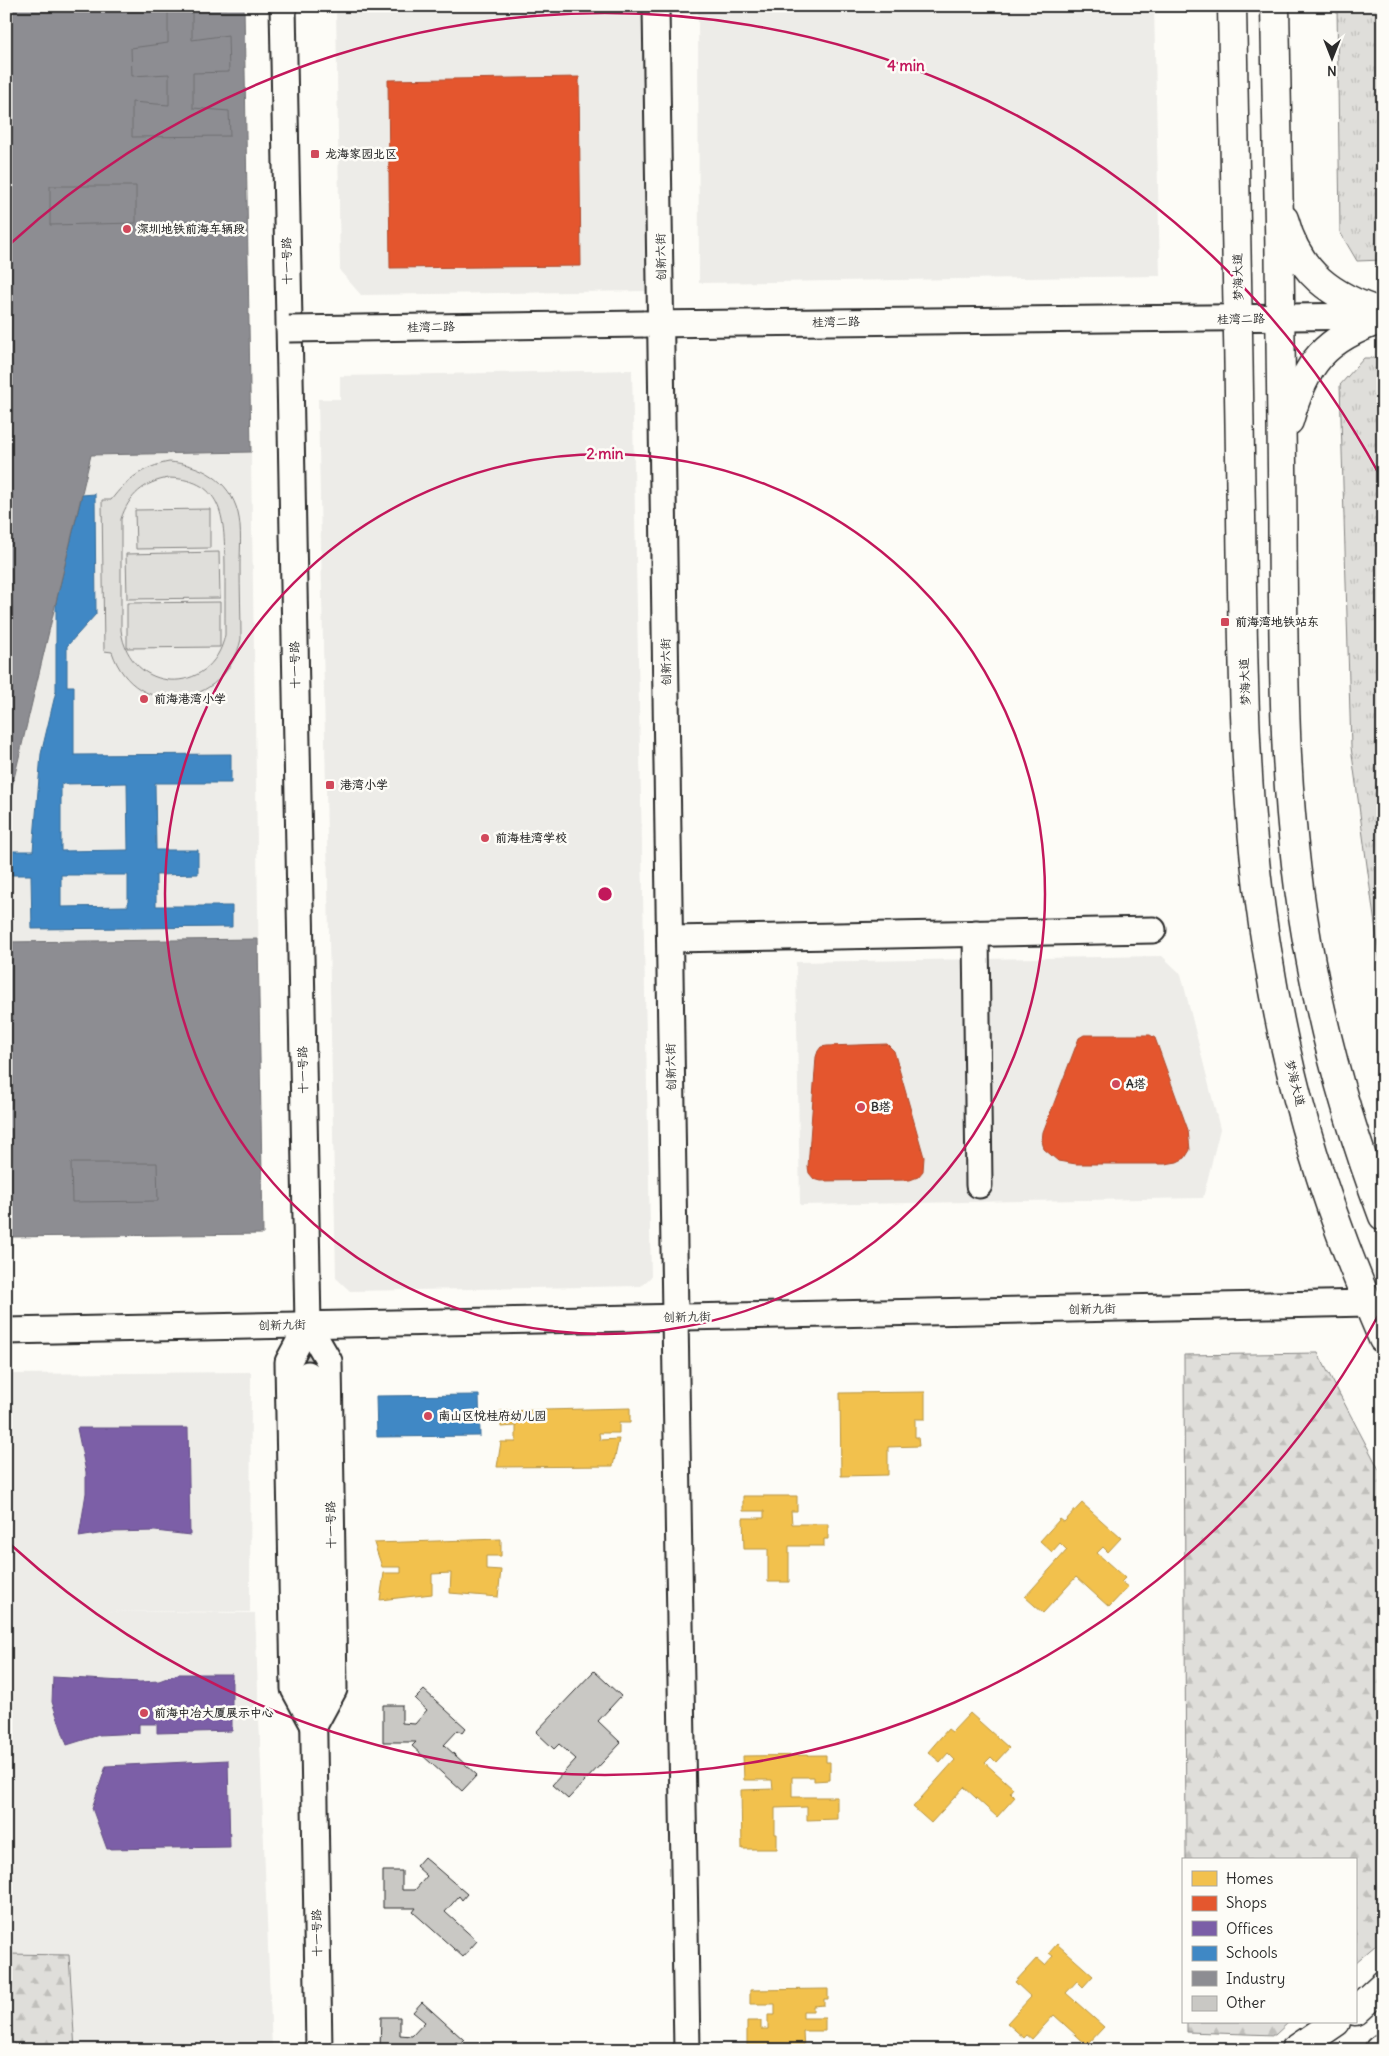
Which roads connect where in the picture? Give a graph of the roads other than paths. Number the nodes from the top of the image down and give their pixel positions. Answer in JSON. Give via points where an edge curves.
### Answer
{"nodes":[{"id":1,"x":283,"y":6,"type":"edge"},
{"id":2,"x":296,"y":6,"type":"edge"},
{"id":3,"x":656,"y":6,"type":"edge"},
{"id":4,"x":1232,"y":6,"type":"edge"},
{"id":5,"x":1275,"y":6,"type":"edge"},
{"id":6,"x":1278,"y":196,"type":"junction"},
{"id":7,"x":1383,"y":316,"type":"edge"},
{"id":8,"x":1281,"y":318,"type":"junction"},
{"id":9,"x":1238,"y":319,"type":"junction"},
{"id":10,"x":652,"y":324,"type":"junction"},
{"id":11,"x":288,"y":329,"type":"junction"},
{"id":12,"x":1282,"y":446,"type":"junction"},
{"id":13,"x":1153,"y":930,"type":"dead end"},
{"id":14,"x":976,"y":933,"type":"junction"},
{"id":15,"x":670,"y":938,"type":"junction"},
{"id":16,"x":316,"y":1076,"type":"dead end"},
{"id":17,"x":979,"y":1185,"type":"dead end"},
{"id":18,"x":1383,"y":1216,"type":"edge"},
{"id":19,"x":1368,"y":1303,"type":"junction"},
{"id":20,"x":675,"y":1317,"type":"junction"},
{"id":21,"x":308,"y":1325,"type":"junction"},
{"id":22,"x":6,"y":1331,"type":"edge"},
{"id":23,"x":1383,"y":1339,"type":"edge"},
{"id":24,"x":308,"y":1374,"type":"tunnel mouth"},
{"id":25,"x":314,"y":1726,"type":"junction"},
{"id":26,"x":1383,"y":1985,"type":"edge"},
{"id":27,"x":1356,"y":2009,"type":"edge"},
{"id":28,"x":1333,"y":2024,"type":"edge"},
{"id":29,"x":1340,"y":2024,"type":"edge"},
{"id":30,"x":1383,"y":2047,"type":"edge"},
{"id":31,"x":319,"y":2050,"type":"edge"},
{"id":32,"x":687,"y":2050,"type":"edge"},
{"id":33,"x":1295,"y":2050,"type":"edge"},
{"id":34,"x":1312,"y":2050,"type":"edge"},
{"id":35,"x":1379,"y":2050,"type":"edge"}],
"edges":[{"from":1,"to":11,"type":"street","name":"十一号路"},
{"from":2,"to":16,"type":"street"},
{"from":3,"to":10,"type":"street","name":"创新六街"},
{"from":4,"to":9,"type":"main road","name":"梦海大道"},
{"from":5,"to":6,"type":"main road"},
{"from":6,"to":7,"type":"main road","via":[[1286,226],[1309,269],[1341,297]]},
{"from":6,"to":8,"type":"main road"},
{"from":7,"to":8,"type":"street","name":"桂湾二路"},
{"from":7,"to":12,"type":"main road","via":[[1344,336],[1319,356],[1308,370],[1295,399]]},
{"from":8,"to":9,"type":"street","name":"桂湾二路"},
{"from":8,"to":12,"type":"main road"},
{"from":9,"to":10,"type":"street","name":"桂湾二路"},
{"from":9,"to":19,"type":"main road","name":"梦海大道","via":[[1243,633],[1256,875],[1283,1036],[1308,1132],[1339,1230]]},
{"from":10,"to":11,"type":"street","name":"桂湾二路","bridge":true},
{"from":10,"to":15,"type":"street","name":"创新六街"},
{"from":11,"to":21,"type":"street","name":"十一号路"},
{"from":12,"to":18,"type":"main road","via":[[1285,723],[1300,886],[1310,960],[1324,1024],[1346,1106]]},
{"from":13,"to":14,"type":"street"},
{"from":14,"to":15,"type":"street"},
{"from":14,"to":17,"type":"street"},
{"from":15,"to":20,"type":"street","name":"创新六街"},
{"from":19,"to":20,"type":"street","name":"创新九街"},
{"from":19,"to":23,"type":"main road","name":"梦海大道"},
{"from":20,"to":21,"type":"street","name":"创新九街"},
{"from":20,"to":32,"type":"street","name":"创新六街"},
{"from":21,"to":22,"type":"street","name":"创新九街"},
{"from":21,"to":25,"type":"street","name":"十一号路","via":[[288,1362],[288,1372],[294,1689]]},
{"from":21,"to":25,"type":"street","name":"十一号路","via":[[329,1361],[334,1689]]},
{"from":24,"to":25,"type":"street"},
{"from":25,"to":31,"type":"street","name":"十一号路"},
{"from":26,"to":27,"type":"main road"},
{"from":28,"to":33,"type":"main road"},
{"from":29,"to":34,"type":"main road"},
{"from":30,"to":35,"type":"main road"}]}
